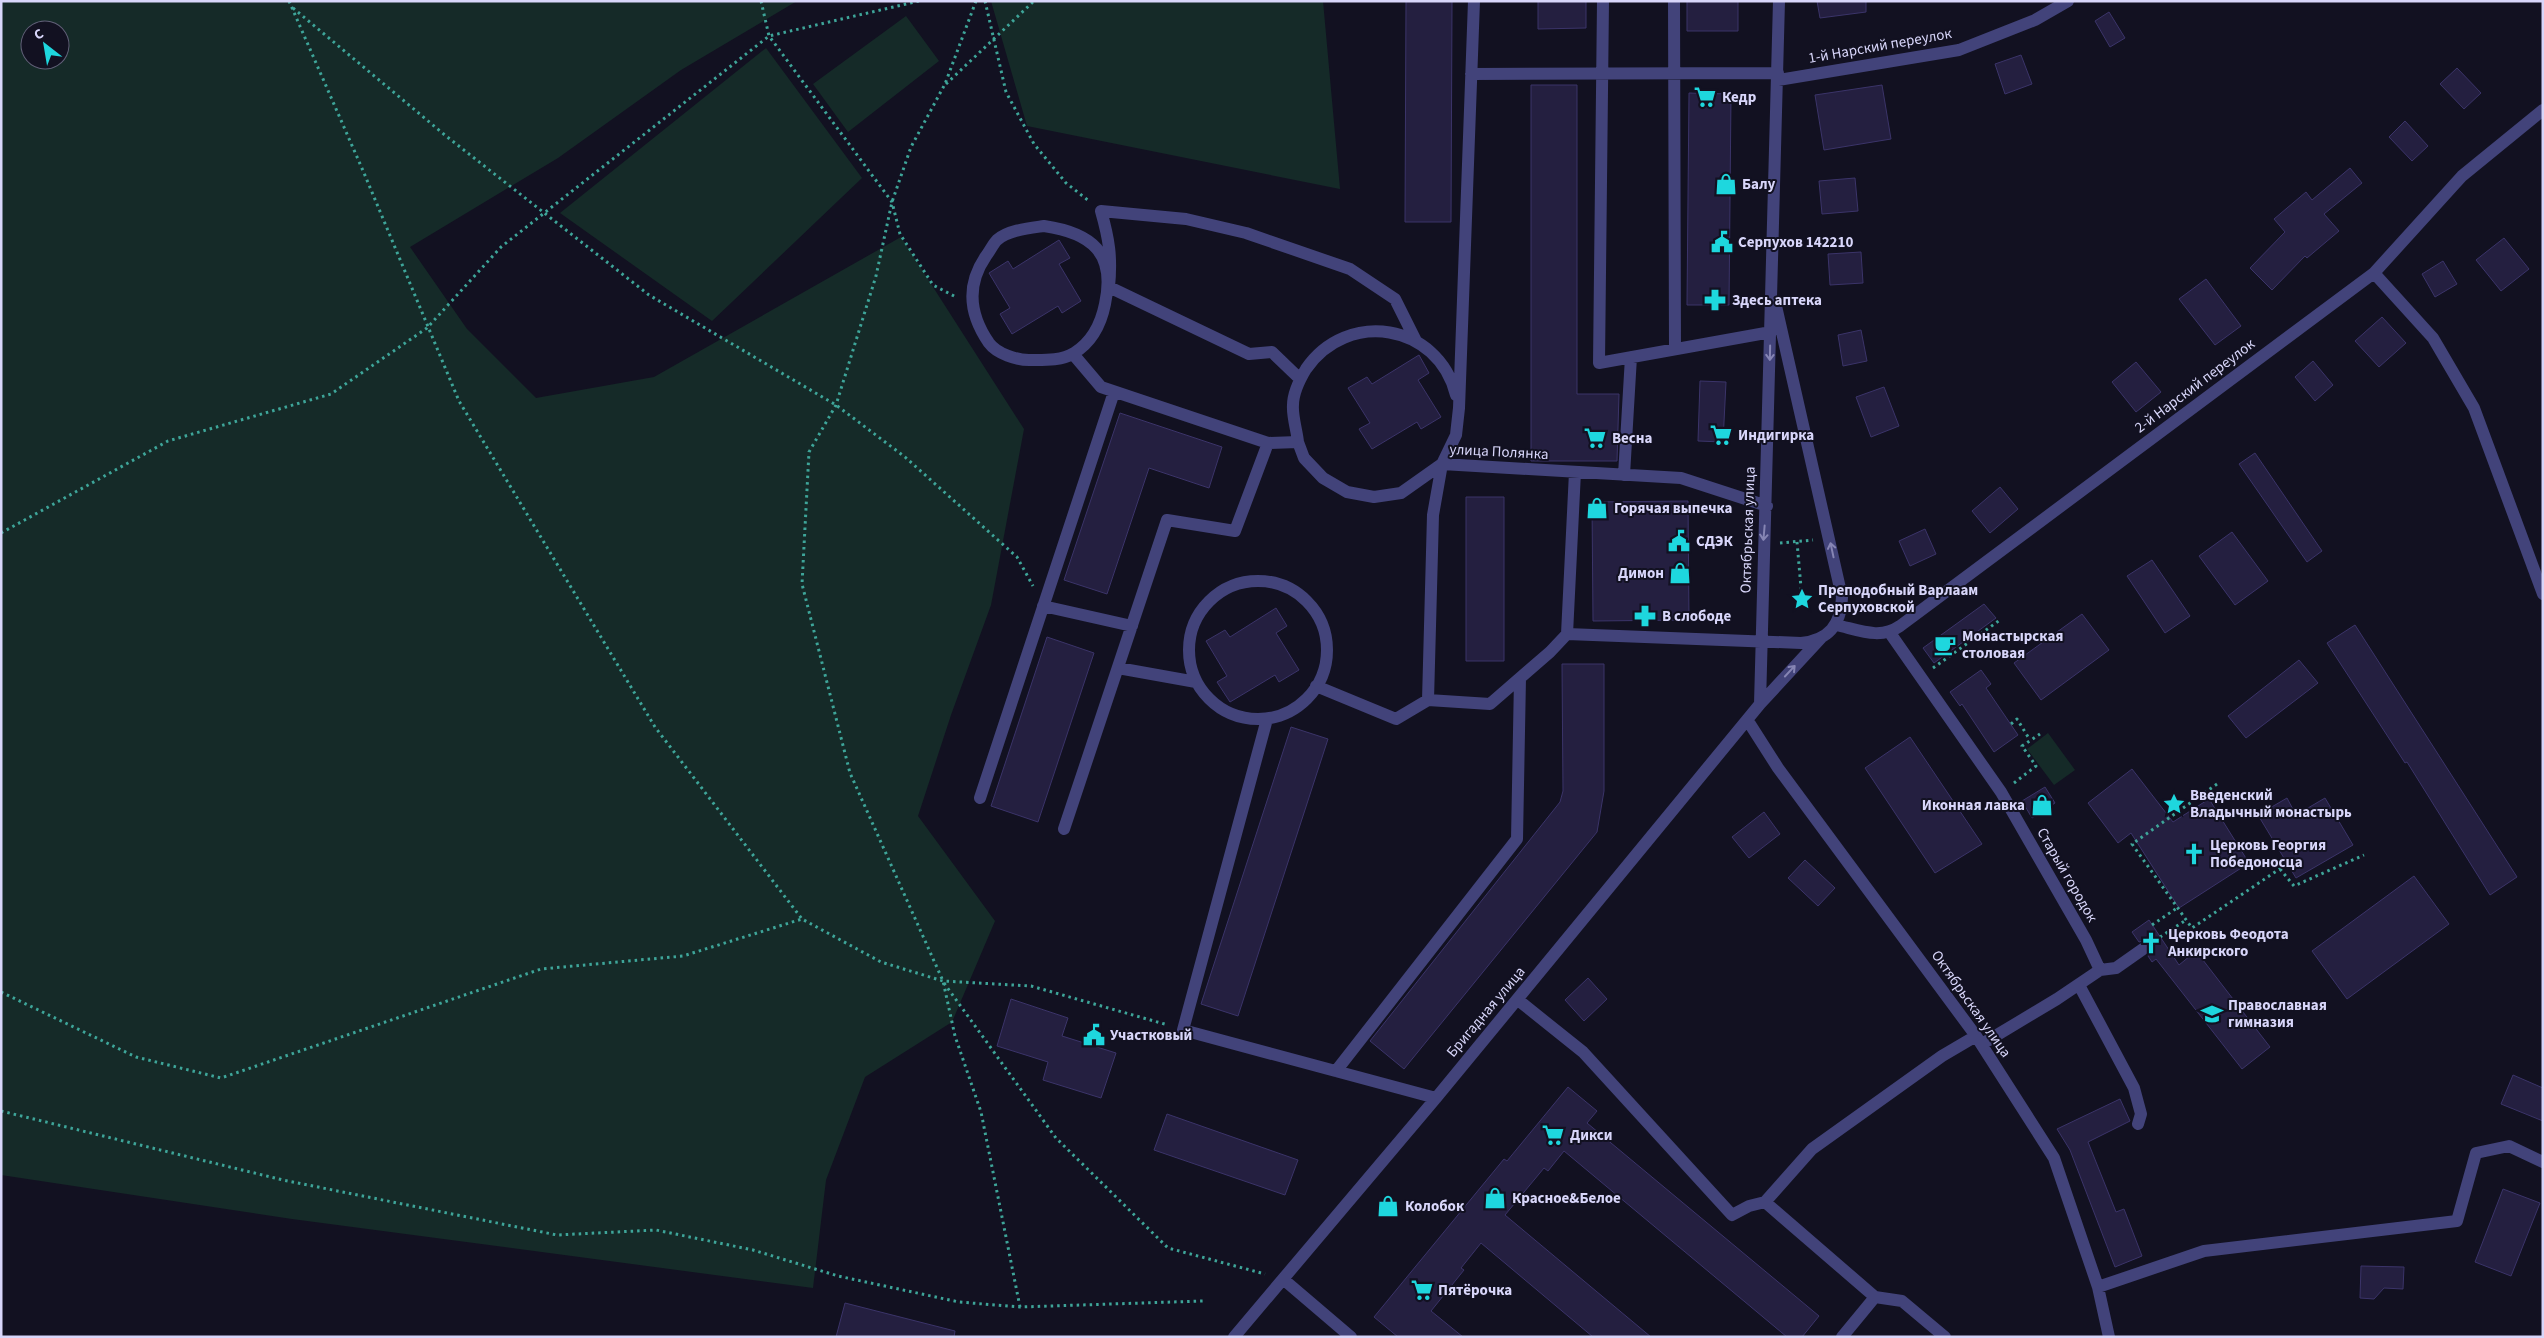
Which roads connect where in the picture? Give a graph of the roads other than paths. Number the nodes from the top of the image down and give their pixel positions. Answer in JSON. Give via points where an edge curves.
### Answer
{"nodes":[{"id":1,"x":1474,"y":1,"type":"edge"},
{"id":2,"x":1603,"y":1,"type":"edge"},
{"id":3,"x":1674,"y":1,"type":"edge"},
{"id":4,"x":1779,"y":1,"type":"edge"},
{"id":5,"x":2068,"y":1,"type":"edge"},
{"id":6,"x":1472,"y":74,"type":"junction"},
{"id":7,"x":1602,"y":74,"type":"junction"},
{"id":8,"x":1674,"y":74,"type":"junction"},
{"id":9,"x":1778,"y":77,"type":"junction"},
{"id":10,"x":2543,"y":110,"type":"edge"},
{"id":11,"x":2374,"y":273,"type":"junction"},
{"id":12,"x":1772,"y":286,"type":"junction"},
{"id":13,"x":1109,"y":287,"type":"junction"},
{"id":14,"x":1771,"y":332,"type":"junction"},
{"id":15,"x":1416,"y":341,"type":"junction"},
{"id":16,"x":1675,"y":349,"type":"junction"},
{"id":17,"x":1073,"y":354,"type":"junction"},
{"id":18,"x":1631,"y":357,"type":"junction"},
{"id":19,"x":1300,"y":378,"type":"junction"},
{"id":20,"x":1114,"y":392,"type":"junction"},
{"id":21,"x":1459,"y":408,"type":"junction"},
{"id":22,"x":1298,"y":442,"type":"junction"},
{"id":23,"x":1268,"y":443,"type":"junction"},
{"id":24,"x":1442,"y":464,"type":"junction"},
{"id":25,"x":1575,"y":472,"type":"junction"},
{"id":26,"x":1624,"y":475,"type":"junction"},
{"id":27,"x":1766,"y":506,"type":"junction"},
{"id":28,"x":2543,"y":594,"type":"edge"},
{"id":29,"x":1043,"y":606,"type":"junction"},
{"id":30,"x":1836,"y":625,"type":"junction"},
{"id":31,"x":1132,"y":626,"type":"junction"},
{"id":32,"x":1890,"y":632,"type":"junction"},
{"id":33,"x":1567,"y":634,"type":"junction"},
{"id":34,"x":1821,"y":638,"type":"junction"},
{"id":35,"x":1760,"y":641,"type":"junction"},
{"id":36,"x":1118,"y":668,"type":"junction"},
{"id":37,"x":1520,"y":678,"type":"junction"},
{"id":38,"x":1196,"y":682,"type":"junction"},
{"id":39,"x":1316,"y":686,"type":"junction"},
{"id":40,"x":1428,"y":700,"type":"junction"},
{"id":41,"x":1760,"y":704,"type":"junction"},
{"id":42,"x":1266,"y":719,"type":"junction"},
{"id":43,"x":1748,"y":721,"type":"junction"},
{"id":44,"x":980,"y":798,"type":"dead end"},
{"id":45,"x":1064,"y":829,"type":"dead end"},
{"id":46,"x":2143,"y":949,"type":"dead end"},
{"id":47,"x":2100,"y":970,"type":"junction"},
{"id":48,"x":2079,"y":985,"type":"junction"},
{"id":49,"x":1518,"y":1000,"type":"junction"},
{"id":50,"x":1979,"y":1040,"type":"junction"},
{"id":51,"x":1336,"y":1071,"type":"junction"},
{"id":52,"x":1436,"y":1098,"type":"junction"},
{"id":53,"x":2138,"y":1124,"type":"dead end"},
{"id":54,"x":2543,"y":1162,"type":"edge"},
{"id":55,"x":1765,"y":1202,"type":"junction"},
{"id":56,"x":1282,"y":1279,"type":"junction"},
{"id":57,"x":2098,"y":1287,"type":"junction"},
{"id":58,"x":1876,"y":1297,"type":"junction"},
{"id":59,"x":1234,"y":1337,"type":"edge"},
{"id":60,"x":1351,"y":1337,"type":"edge"},
{"id":61,"x":1842,"y":1337,"type":"edge"},
{"id":62,"x":1945,"y":1337,"type":"edge"},
{"id":63,"x":2109,"y":1337,"type":"edge"}],
"edges":[{"from":1,"to":6,"type":"street"},
{"from":2,"to":7,"type":"street"},
{"from":3,"to":8,"type":"street"},
{"from":4,"to":9,"type":"street","name":"Октябрьская улица"},
{"from":5,"to":9,"type":"street","name":"1-й Нарский переулок","via":[[2034,20],[1959,50]]},
{"from":6,"to":7,"type":"street","name":"1-й Нарский переулок"},
{"from":6,"to":21,"type":"street"},
{"from":7,"to":8,"type":"street","name":"1-й Нарский переулок"},
{"from":7,"to":18,"type":"street","via":[[1599,363]]},
{"from":8,"to":9,"type":"street","name":"1-й Нарский переулок"},
{"from":8,"to":16,"type":"street"},
{"from":9,"to":12,"type":"street","name":"Октябрьская улица"},
{"from":10,"to":11,"type":"street","name":"2-й Нарский переулок","via":[[2462,176]]},
{"from":11,"to":28,"type":"street","via":[[2433,338],[2474,408]]},
{"from":11,"to":32,"type":"street","name":"2-й Нарский переулок"},
{"from":12,"to":14,"type":"street","name":"Октябрьская улица"},
{"from":30,"to":12,"type":"street","one_way":true,"via":[[1842,597]]},
{"from":13,"to":15,"type":"street","via":[[1110,241],[1101,211],[1186,219],[1246,233],[1350,269],[1395,299]]},
{"from":13,"to":17,"type":"street","via":[[1103,314],[1092,339]]},
{"from":13,"to":17,"type":"street","via":[[1107,265],[1101,254],[1083,236],[1062,229],[1022,229],[998,239],[980,265],[970,293],[975,319],[990,345],[1016,360],[1046,360]]},
{"from":13,"to":19,"type":"street","via":[[1250,354],[1272,352]]},
{"from":14,"to":16,"type":"street"},
{"from":14,"to":27,"type":"street","name":"Октябрьская улица","one_way":true},
{"from":15,"to":19,"type":"street","via":[[1391,332],[1363,331],[1337,339],[1315,356]]},
{"from":15,"to":21,"type":"street","via":[[1438,358],[1452,381]]},
{"from":16,"to":18,"type":"street"},
{"from":17,"to":20,"type":"street","via":[[1101,387]]},
{"from":18,"to":26,"type":"street"},
{"from":19,"to":22,"type":"street","via":[[1292,405]]},
{"from":20,"to":23,"type":"street"},
{"from":20,"to":29,"type":"street"},
{"from":21,"to":24,"type":"street","via":[[1456,435]]},
{"from":22,"to":23,"type":"street"},
{"from":22,"to":24,"type":"street","name":"улица Полянка","via":[[1304,458],[1323,478],[1347,492],[1374,497],[1402,493]]},
{"from":23,"to":31,"type":"street","via":[[1235,531],[1167,520]]},
{"from":24,"to":25,"type":"street","name":"улица Полянка"},
{"from":24,"to":40,"type":"street","via":[[1433,515]]},
{"from":25,"to":26,"type":"street","name":"улица Полянка"},
{"from":25,"to":33,"type":"street"},
{"from":26,"to":27,"type":"street","name":"улица Полянка","via":[[1680,478]]},
{"from":27,"to":35,"type":"street","name":"Октябрьская улица","one_way":true},
{"from":29,"to":31,"type":"street"},
{"from":29,"to":44,"type":"street"},
{"from":30,"to":32,"type":"street","via":[[1878,634]]},
{"from":30,"to":34,"type":"street","name":"Бригадная улица"},
{"from":31,"to":36,"type":"street"},
{"from":32,"to":47,"type":"street","name":"Старый городок","via":[[2001,792]]},
{"from":33,"to":35,"type":"street"},
{"from":33,"to":37,"type":"street"},
{"from":34,"to":35,"type":"street","via":[[1801,643]]},
{"from":41,"to":34,"type":"street","name":"Бригадная улица","one_way":true},
{"from":35,"to":41,"type":"street","name":"Октябрьская улица"},
{"from":36,"to":38,"type":"street"},
{"from":36,"to":45,"type":"street"},
{"from":37,"to":40,"type":"street","via":[[1490,704]]},
{"from":37,"to":51,"type":"street","via":[[1517,839]]},
{"from":38,"to":39,"type":"street","via":[[1188,651],[1192,628],[1203,608],[1220,592],[1240,583],[1263,581],[1284,586],[1303,598],[1317,615],[1326,636],[1327,658]]},
{"from":38,"to":42,"type":"street","via":[[1221,710],[1243,718]]},
{"from":39,"to":40,"type":"street","via":[[1396,719]]},
{"from":39,"to":42,"type":"street","via":[[1308,699],[1289,712]]},
{"from":41,"to":43,"type":"street","name":"Бригадная улица"},
{"from":42,"to":51,"type":"street","via":[[1183,1030]]},
{"from":43,"to":49,"type":"street","name":"Бригадная улица"},
{"from":43,"to":50,"type":"street","name":"Октябрьская улица","via":[[1778,768]]},
{"from":46,"to":47,"type":"street","via":[[2116,968]]},
{"from":47,"to":48,"type":"street"},
{"from":48,"to":50,"type":"street"},
{"from":48,"to":53,"type":"street","via":[[2134,1088],[2141,1114]]},
{"from":49,"to":52,"type":"street","name":"Бригадная улица"},
{"from":49,"to":55,"type":"street","via":[[1583,1052],[1732,1215]]},
{"from":50,"to":55,"type":"street","via":[[1942,1056],[1812,1149]]},
{"from":50,"to":57,"type":"street","name":"Октябрьская улица","via":[[2054,1158]]},
{"from":51,"to":52,"type":"street"},
{"from":52,"to":56,"type":"street","name":"Бригадная улица"},
{"from":54,"to":57,"type":"street","via":[[2509,1146],[2476,1153],[2457,1221],[2204,1251]]},
{"from":55,"to":58,"type":"street"},
{"from":56,"to":59,"type":"street","name":"Бригадная улица"},
{"from":56,"to":60,"type":"street"},
{"from":57,"to":63,"type":"street","name":"Октябрьская улица"},
{"from":58,"to":61,"type":"street"},
{"from":58,"to":62,"type":"street","via":[[1902,1301]]}]}
